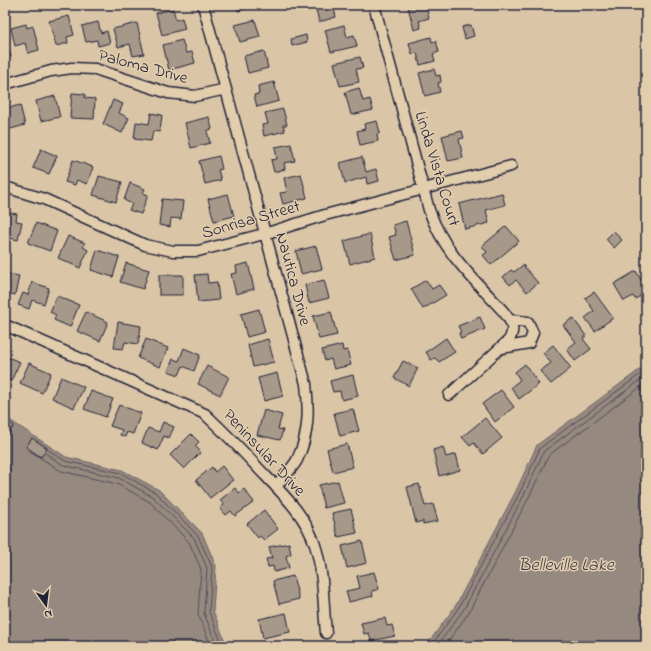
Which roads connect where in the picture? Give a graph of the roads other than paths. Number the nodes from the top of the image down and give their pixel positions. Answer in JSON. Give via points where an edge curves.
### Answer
{"nodes":[{"id":1,"x":203,"y":5,"type":"edge"},
{"id":2,"x":374,"y":5,"type":"edge"},
{"id":3,"x":5,"y":84,"type":"edge"},
{"id":4,"x":226,"y":89,"type":"junction"},
{"id":5,"x":511,"y":166,"type":"dead end"},
{"id":6,"x":5,"y":187,"type":"edge"},
{"id":7,"x":423,"y":189,"type":"junction"},
{"id":8,"x":264,"y":234,"type":"junction"},
{"id":9,"x":510,"y":320,"type":"junction"},
{"id":10,"x":5,"y":325,"type":"edge"},
{"id":11,"x":502,"y":348,"type":"junction"},
{"id":12,"x":449,"y":395,"type":"dead end"},
{"id":13,"x":276,"y":487,"type":"junction"},
{"id":14,"x":326,"y":633,"type":"dead end"}],
"edges":[{"from":1,"to":4,"type":"street","name":"Nautica Drive"},
{"from":2,"to":7,"type":"street","name":"Linda Vista Court"},
{"from":3,"to":4,"type":"street","name":"Paloma Drive","via":[[72,68],[95,69],[168,93],[195,96]]},
{"from":4,"to":8,"type":"street","name":"Nautica Drive"},
{"from":5,"to":7,"type":"street","name":"Sonrisa Street"},
{"from":6,"to":8,"type":"street","name":"Sonrisa Street","via":[[44,199],[145,245],[173,251],[198,251]]},
{"from":7,"to":8,"type":"street","name":"Sonrisa Street"},
{"from":7,"to":9,"type":"street","name":"Linda Vista Court","via":[[433,221],[445,245]]},
{"from":8,"to":13,"type":"street","name":"Nautica Drive","via":[[306,384],[308,408],[306,434],[297,461]]},
{"from":9,"to":11,"type":"street","via":[[513,326],[512,336]]},
{"from":9,"to":11,"type":"street","via":[[528,322],[533,333],[529,343]]},
{"from":10,"to":13,"type":"street","name":"Peninsular Drive","via":[[205,414]]},
{"from":11,"to":12,"type":"street"},
{"from":13,"to":14,"type":"street","name":"Peninsular Drive","via":[[303,519],[315,544],[320,566]]}]}
